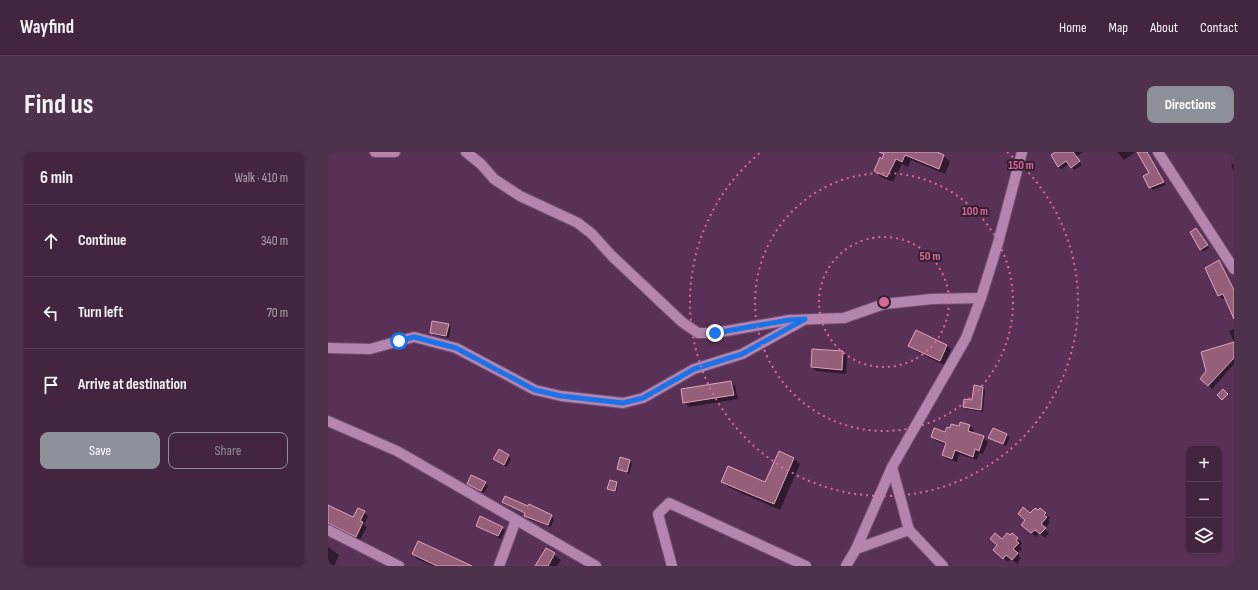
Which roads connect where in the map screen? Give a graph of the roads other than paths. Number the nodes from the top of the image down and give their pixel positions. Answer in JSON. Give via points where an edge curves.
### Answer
{"nodes":[{"id":1,"x":375,"y":152,"type":"edge"},
{"id":2,"x":395,"y":152,"type":"edge"},
{"id":3,"x":466,"y":152,"type":"edge"},
{"id":4,"x":1022,"y":152,"type":"edge"},
{"id":5,"x":1158,"y":152,"type":"edge"},
{"id":6,"x":1234,"y":269,"type":"edge"},
{"id":7,"x":981,"y":298,"type":"junction"},
{"id":8,"x":805,"y":319,"type":"junction"},
{"id":9,"x":328,"y":348,"type":"edge"},
{"id":10,"x":328,"y":421,"type":"edge"},
{"id":11,"x":892,"y":467,"type":"junction"},
{"id":12,"x":516,"y":520,"type":"junction"},
{"id":13,"x":328,"y":530,"type":"edge"},
{"id":14,"x":908,"y":530,"type":"junction"},
{"id":15,"x":856,"y":549,"type":"junction"},
{"id":16,"x":399,"y":566,"type":"edge"},
{"id":17,"x":499,"y":566,"type":"edge"},
{"id":18,"x":596,"y":566,"type":"edge"},
{"id":19,"x":672,"y":566,"type":"edge"},
{"id":20,"x":806,"y":566,"type":"edge"},
{"id":21,"x":846,"y":566,"type":"edge"},
{"id":22,"x":943,"y":566,"type":"edge"}],
"edges":[{"from":1,"to":2,"type":"street"},
{"from":3,"to":8,"type":"street","via":[[494,179],[520,196],[578,223],[682,322],[698,333],[715,333]]},
{"from":4,"to":7,"type":"street"},
{"from":5,"to":6,"type":"street"},
{"from":7,"to":8,"type":"street","via":[[932,299],[884,304],[844,318]]},
{"from":7,"to":11,"type":"street","via":[[966,338]]},
{"from":8,"to":9,"type":"street","via":[[742,354],[694,369],[643,398],[623,403],[561,396],[535,390],[456,348],[414,337],[370,349]]},
{"from":10,"to":12,"type":"street","via":[[397,451]]},
{"from":11,"to":14,"type":"street"},
{"from":11,"to":15,"type":"street"},
{"from":12,"to":17,"type":"street"},
{"from":12,"to":18,"type":"street"},
{"from":13,"to":16,"type":"street"},
{"from":14,"to":15,"type":"street"},
{"from":14,"to":22,"type":"street"},
{"from":15,"to":21,"type":"street"},
{"from":19,"to":20,"type":"street","via":[[658,514],[669,504]]}]}
